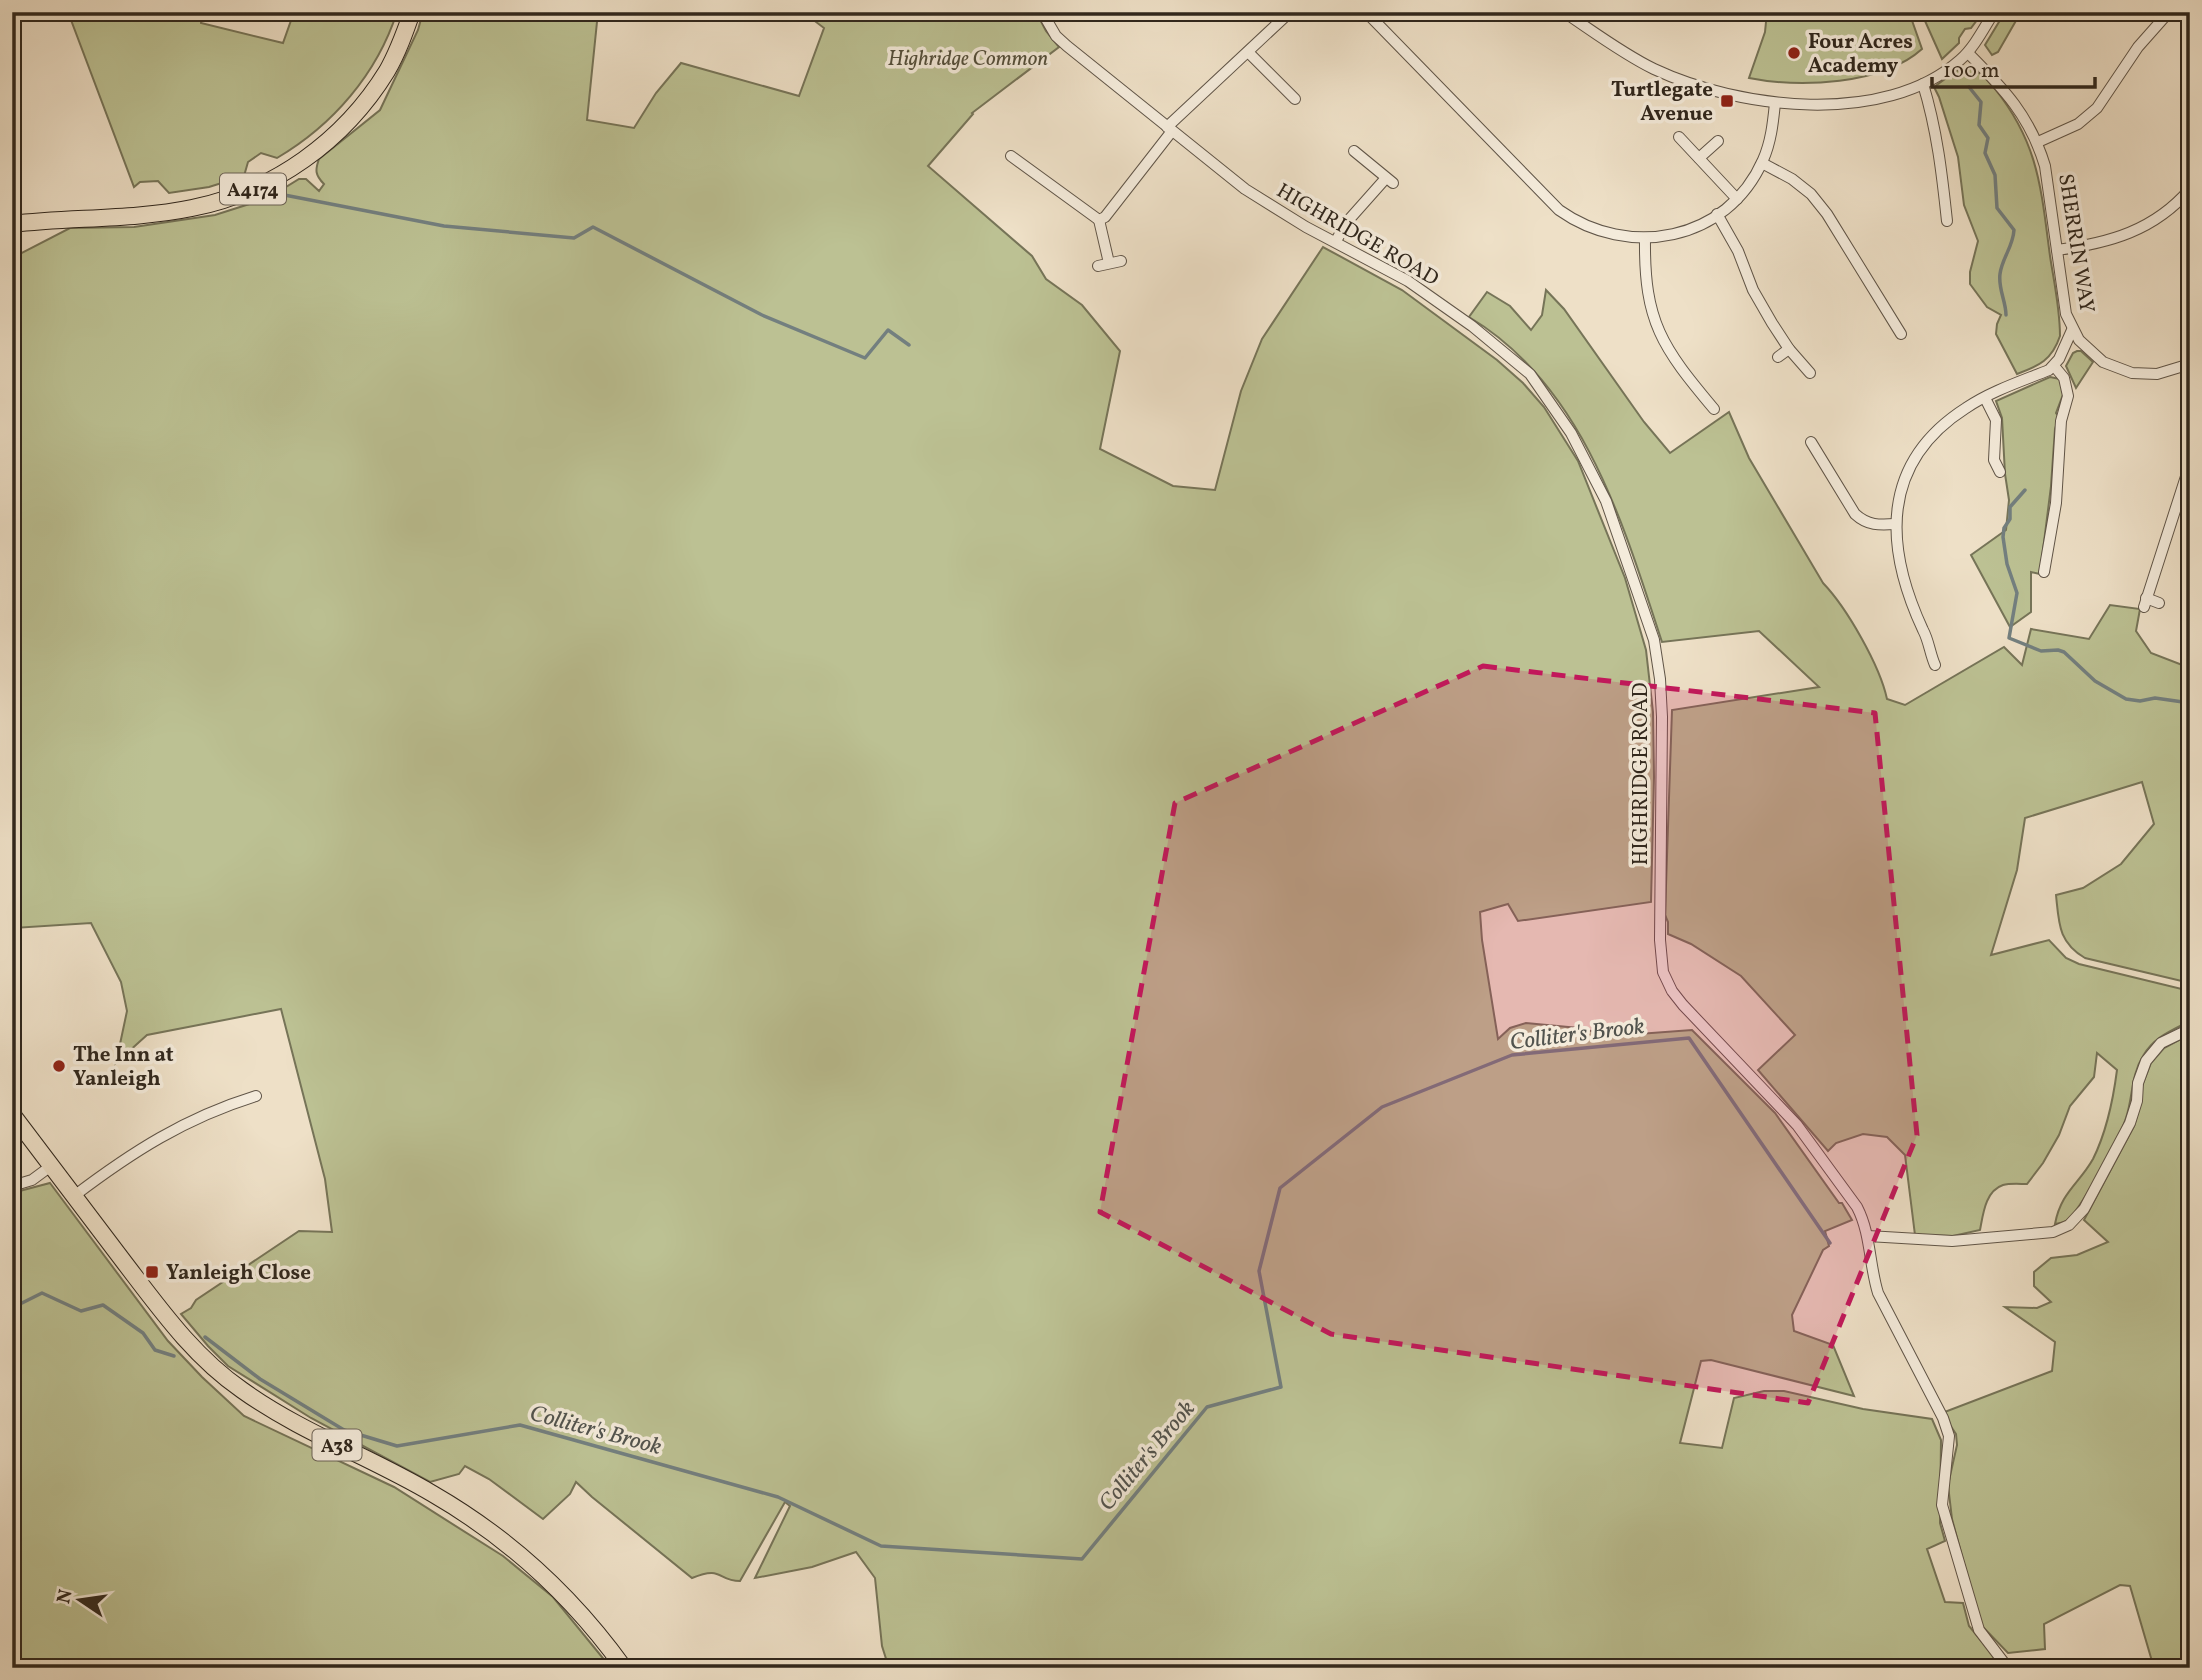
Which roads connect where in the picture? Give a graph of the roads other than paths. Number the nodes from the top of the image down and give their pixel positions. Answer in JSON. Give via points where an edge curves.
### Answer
{"nodes":[{"id":1,"x":412,"y":12,"type":"edge"},
{"id":2,"x":1042,"y":12,"type":"edge"},
{"id":3,"x":1290,"y":12,"type":"edge"},
{"id":4,"x":1366,"y":12,"type":"edge"},
{"id":5,"x":1564,"y":12,"type":"edge"},
{"id":6,"x":1993,"y":12,"type":"edge"},
{"id":7,"x":2169,"y":12,"type":"edge"},
{"id":8,"x":1248,"y":52,"type":"junction"},
{"id":9,"x":1968,"y":53,"type":"junction"},
{"id":10,"x":1923,"y":84,"type":"junction"},
{"id":11,"x":1295,"y":99,"type":"dead end"},
{"id":12,"x":1775,"y":103,"type":"junction"},
{"id":13,"x":1170,"y":129,"type":"junction"},
{"id":14,"x":1679,"y":137,"type":"dead end"},
{"id":15,"x":1718,"y":141,"type":"dead end"},
{"id":16,"x":2038,"y":142,"type":"junction"},
{"id":17,"x":1354,"y":151,"type":"dead end"},
{"id":18,"x":1011,"y":156,"type":"dead end"},
{"id":19,"x":1699,"y":158,"type":"junction"},
{"id":20,"x":1762,"y":163,"type":"junction"},
{"id":21,"x":2190,"y":189,"type":"edge"},
{"id":22,"x":1737,"y":199,"type":"junction"},
{"id":23,"x":1717,"y":214,"type":"junction"},
{"id":24,"x":1099,"y":220,"type":"junction"},
{"id":25,"x":1947,"y":221,"type":"dead end"},
{"id":26,"x":12,"y":224,"type":"edge"},
{"id":27,"x":1645,"y":239,"type":"junction"},
{"id":28,"x":1336,"y":241,"type":"junction"},
{"id":29,"x":2057,"y":250,"type":"junction"},
{"id":30,"x":1121,"y":261,"type":"dead end"},
{"id":31,"x":1109,"y":263,"type":"junction"},
{"id":32,"x":1098,"y":266,"type":"dead end"},
{"id":33,"x":2073,"y":330,"type":"junction"},
{"id":34,"x":1901,"y":334,"type":"dead end"},
{"id":35,"x":1789,"y":349,"type":"junction"},
{"id":36,"x":1778,"y":357,"type":"dead end"},
{"id":37,"x":2190,"y":364,"type":"edge"},
{"id":38,"x":2054,"y":366,"type":"junction"},
{"id":39,"x":1810,"y":373,"type":"dead end"},
{"id":40,"x":1985,"y":398,"type":"junction"},
{"id":41,"x":1714,"y":409,"type":"dead end"},
{"id":42,"x":1811,"y":442,"type":"dead end"},
{"id":43,"x":2190,"y":464,"type":"edge"},
{"id":44,"x":2000,"y":472,"type":"dead end"},
{"id":45,"x":1896,"y":524,"type":"junction"},
{"id":46,"x":2044,"y":572,"type":"dead end"},
{"id":47,"x":2159,"y":603,"type":"dead end"},
{"id":48,"x":1935,"y":665,"type":"dead end"},
{"id":49,"x":2190,"y":1029,"type":"edge"},
{"id":50,"x":256,"y":1096,"type":"dead end"},
{"id":51,"x":12,"y":1114,"type":"edge"},
{"id":52,"x":51,"y":1166,"type":"junction"},
{"id":53,"x":12,"y":1186,"type":"edge"},
{"id":54,"x":74,"y":1196,"type":"junction"},
{"id":55,"x":1868,"y":1236,"type":"junction"},
{"id":56,"x":624,"y":1668,"type":"edge"},
{"id":57,"x":2008,"y":1668,"type":"edge"}],
"edges":[{"from":1,"to":26,"type":"highway","number":"A4174","via":[[387,70],[357,112],[323,145],[268,182],[191,209]]},
{"from":2,"to":13,"type":"street","name":"HIGHRIDGE ROAD","via":[[1056,36]]},
{"from":3,"to":8,"type":"street"},
{"from":4,"to":27,"type":"street","via":[[1559,210],[1594,230]]},
{"from":5,"to":12,"type":"street","via":[[1658,71]]},
{"from":6,"to":9,"type":"street"},
{"from":7,"to":16,"type":"street","via":[[2138,47],[2097,108],[2078,124]]},
{"from":8,"to":11,"type":"street"},
{"from":8,"to":13,"type":"street"},
{"from":9,"to":10,"type":"street"},
{"from":9,"to":16,"type":"street","name":"SHERRIN WAY","via":[[2020,110]]},
{"from":10,"to":12,"type":"street","via":[[1867,100]]},
{"from":10,"to":25,"type":"street","via":[[1941,161]]},
{"from":12,"to":20,"type":"street"},
{"from":13,"to":24,"type":"street"},
{"from":13,"to":28,"type":"street","name":"HIGHRIDGE ROAD","via":[[1245,189]]},
{"from":14,"to":19,"type":"street"},
{"from":15,"to":19,"type":"street"},
{"from":16,"to":29,"type":"street","name":"SHERRIN WAY"},
{"from":17,"to":28,"type":"street","via":[[1390,180],[1346,223]]},
{"from":18,"to":24,"type":"street"},
{"from":19,"to":22,"type":"street"},
{"from":20,"to":22,"type":"street"},
{"from":20,"to":34,"type":"street","via":[[1811,194]]},
{"from":21,"to":29,"type":"street","via":[[2137,231],[2103,243]]},
{"from":22,"to":23,"type":"street"},
{"from":23,"to":27,"type":"street","via":[[1683,232]]},
{"from":23,"to":35,"type":"street"},
{"from":24,"to":31,"type":"street"},
{"from":27,"to":41,"type":"street","via":[[1648,298],[1660,335],[1678,367]]},
{"from":28,"to":55,"type":"street","name":"HIGHRIDGE ROAD","via":[[1408,281],[1510,357],[1530,374],[1571,433],[1606,501],[1651,630],[1660,679],[1663,972],[1683,1005],[1797,1125],[1857,1207]]},
{"from":29,"to":33,"type":"street","name":"SHERRIN WAY","via":[[2066,314]]},
{"from":30,"to":31,"type":"street"},
{"from":31,"to":32,"type":"street"},
{"from":33,"to":37,"type":"street","name":"SHERRIN WAY","via":[[2094,356],[2122,370],[2157,374]]},
{"from":33,"to":38,"type":"street"},
{"from":35,"to":36,"type":"street"},
{"from":35,"to":39,"type":"street"},
{"from":38,"to":40,"type":"street"},
{"from":38,"to":46,"type":"street","via":[[2064,378],[2068,396],[2061,421],[2056,503]]},
{"from":40,"to":44,"type":"street","via":[[1996,420],[1994,456]]},
{"from":40,"to":45,"type":"street","via":[[1963,410],[1919,452],[1903,479]]},
{"from":42,"to":45,"type":"street","via":[[1861,520]]},
{"from":43,"to":47,"type":"street","via":[[2145,603]]},
{"from":45,"to":48,"type":"street","via":[[1905,583]]},
{"from":49,"to":55,"type":"street","via":[[2161,1043],[2146,1061],[2130,1122],[2084,1209],[2069,1225],[2053,1232],[1952,1241]]},
{"from":50,"to":54,"type":"street","via":[[220,1107],[139,1148]]},
{"from":51,"to":52,"type":"highway","number":"A38"},
{"from":52,"to":53,"type":"street","via":[[33,1180]]},
{"from":52,"to":54,"type":"highway","number":"A38"},
{"from":54,"to":56,"type":"highway","number":"A38","via":[[181,1337],[240,1389],[290,1422],[433,1494],[492,1533],[557,1587]]},
{"from":55,"to":57,"type":"street","name":"HIGHRIDGE ROAD","via":[[1878,1293],[1948,1436],[1942,1505],[1979,1630]]}]}
